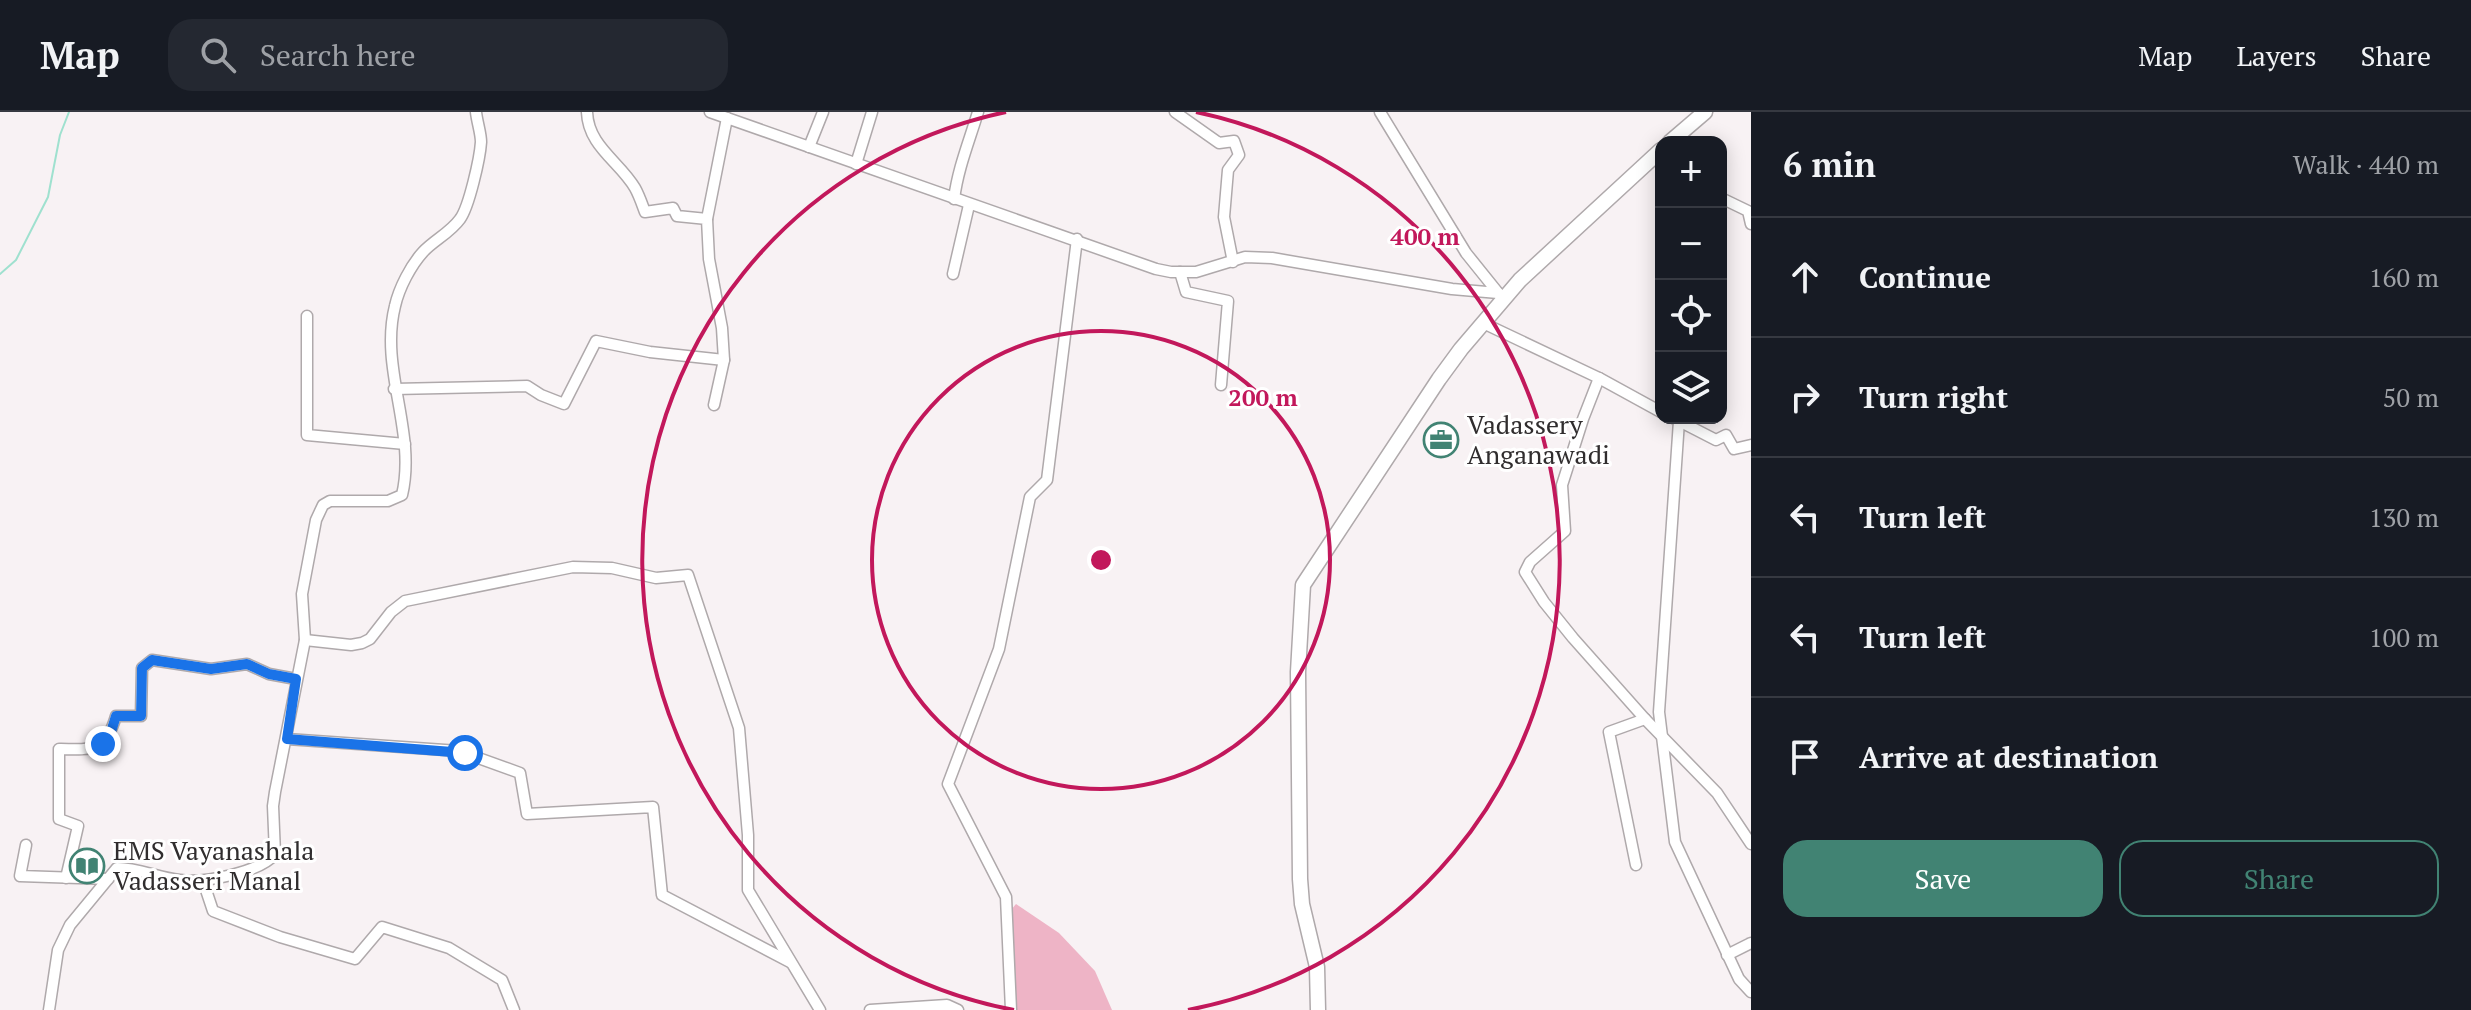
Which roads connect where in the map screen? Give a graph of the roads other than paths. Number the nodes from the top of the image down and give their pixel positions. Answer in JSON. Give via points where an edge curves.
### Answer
{"nodes":[{"id":1,"x":476,"y":112,"type":"edge"},
{"id":2,"x":587,"y":112,"type":"edge"},
{"id":3,"x":710,"y":112,"type":"edge"},
{"id":4,"x":823,"y":112,"type":"edge"},
{"id":5,"x":872,"y":112,"type":"edge"},
{"id":6,"x":978,"y":112,"type":"edge"},
{"id":7,"x":1175,"y":112,"type":"edge"},
{"id":8,"x":1380,"y":112,"type":"edge"},
{"id":9,"x":1705,"y":112,"type":"edge"},
{"id":10,"x":727,"y":118,"type":"junction"},
{"id":11,"x":1677,"y":136,"type":"edge"},
{"id":12,"x":809,"y":147,"type":"junction"},
{"id":13,"x":1655,"y":158,"type":"edge"},
{"id":14,"x":856,"y":164,"type":"junction"},
{"id":15,"x":954,"y":199,"type":"junction"},
{"id":16,"x":1727,"y":201,"type":"edge"},
{"id":17,"x":969,"y":205,"type":"junction"},
{"id":18,"x":707,"y":219,"type":"junction"},
{"id":19,"x":1751,"y":224,"type":"edge"},
{"id":20,"x":1077,"y":239,"type":"junction"},
{"id":21,"x":1233,"y":262,"type":"junction"},
{"id":22,"x":1180,"y":272,"type":"junction"},
{"id":23,"x":953,"y":274,"type":"dead end"},
{"id":24,"x":1501,"y":295,"type":"junction"},
{"id":25,"x":307,"y":316,"type":"dead end"},
{"id":26,"x":1483,"y":323,"type":"junction"},
{"id":27,"x":724,"y":360,"type":"junction"},
{"id":28,"x":1599,"y":378,"type":"junction"},
{"id":29,"x":1221,"y":385,"type":"dead end"},
{"id":30,"x":394,"y":389,"type":"junction"},
{"id":31,"x":714,"y":405,"type":"dead end"},
{"id":32,"x":1655,"y":409,"type":"edge"},
{"id":33,"x":1676,"y":424,"type":"edge"},
{"id":34,"x":1684,"y":424,"type":"edge"},
{"id":35,"x":405,"y":444,"type":"junction"},
{"id":36,"x":1751,"y":445,"type":"edge"},
{"id":37,"x":305,"y":640,"type":"junction"},
{"id":38,"x":296,"y":679,"type":"junction"},
{"id":39,"x":1645,"y":719,"type":"junction"},
{"id":40,"x":1661,"y":734,"type":"junction"},
{"id":41,"x":287,"y":739,"type":"junction"},
{"id":42,"x":1751,"y":844,"type":"edge"},
{"id":43,"x":26,"y":845,"type":"dead end"},
{"id":44,"x":1636,"y":865,"type":"dead end"},
{"id":45,"x":66,"y":878,"type":"junction"},
{"id":46,"x":108,"y":879,"type":"junction"},
{"id":47,"x":203,"y":881,"type":"junction"},
{"id":48,"x":1751,"y":943,"type":"edge"},
{"id":49,"x":1727,"y":955,"type":"junction"},
{"id":50,"x":792,"y":963,"type":"junction"},
{"id":51,"x":1751,"y":992,"type":"edge"},
{"id":52,"x":49,"y":1010,"type":"edge"},
{"id":53,"x":514,"y":1010,"type":"edge"},
{"id":54,"x":820,"y":1010,"type":"edge"},
{"id":55,"x":870,"y":1010,"type":"edge"},
{"id":56,"x":958,"y":1010,"type":"edge"},
{"id":57,"x":1011,"y":1010,"type":"edge"},
{"id":58,"x":1318,"y":1010,"type":"edge"}],
"edges":[{"from":1,"to":30,"type":"street","via":[[481,142],[462,217],[423,252],[395,305]]},
{"from":2,"to":18,"type":"street","via":[[587,125],[634,186],[645,212],[673,208],[677,216]]},
{"from":3,"to":10,"type":"street"},
{"from":4,"to":12,"type":"street"},
{"from":5,"to":14,"type":"street"},
{"from":6,"to":15,"type":"street","via":[[957,170]]},
{"from":7,"to":21,"type":"street","via":[[1219,143],[1234,141],[1239,155],[1228,170],[1224,217]]},
{"from":8,"to":24,"type":"street","via":[[1466,253]]},
{"from":9,"to":11,"type":"main road"},
{"from":10,"to":12,"type":"street"},
{"from":10,"to":18,"type":"street"},
{"from":12,"to":14,"type":"street"},
{"from":13,"to":24,"type":"main road"},
{"from":14,"to":15,"type":"street"},
{"from":15,"to":17,"type":"street"},
{"from":16,"to":19,"type":"street","via":[[1748,211]]},
{"from":17,"to":20,"type":"street"},
{"from":17,"to":23,"type":"street"},
{"from":18,"to":27,"type":"street"},
{"from":20,"to":22,"type":"street","via":[[1156,269]]},
{"from":20,"to":57,"type":"street","via":[[1047,480],[1030,497],[999,649],[948,784],[1006,897]]},
{"from":21,"to":22,"type":"street"},
{"from":21,"to":24,"type":"street","via":[[1272,258]]},
{"from":22,"to":29,"type":"street","via":[[1186,292],[1228,301]]},
{"from":24,"to":26,"type":"main road"},
{"from":25,"to":35,"type":"street","via":[[307,435]]},
{"from":26,"to":28,"type":"street"},
{"from":26,"to":58,"type":"main road","via":[[1439,379],[1303,585],[1298,672],[1300,879],[1317,967]]},
{"from":27,"to":30,"type":"street","via":[[596,341],[564,404],[527,386]]},
{"from":27,"to":31,"type":"street"},
{"from":28,"to":32,"type":"street"},
{"from":28,"to":39,"type":"street","via":[[1562,485],[1565,531],[1525,572],[1544,602]]},
{"from":30,"to":35,"type":"street"},
{"from":33,"to":40,"type":"street"},
{"from":34,"to":36,"type":"street","via":[[1716,440],[1726,435],[1734,449]]},
{"from":35,"to":37,"type":"street","via":[[402,495],[395,500],[323,505],[311,537],[302,594]]},
{"from":37,"to":38,"type":"street"},
{"from":37,"to":50,"type":"street","via":[[362,643],[405,601],[573,567],[612,568],[656,578],[688,575],[739,728],[748,890]]},
{"from":38,"to":41,"type":"street"},
{"from":38,"to":45,"type":"street","via":[[247,664],[211,669],[152,660],[142,668],[141,716],[116,716],[103,744],[59,749],[59,819],[78,826]]},
{"from":39,"to":40,"type":"street"},
{"from":39,"to":44,"type":"street","via":[[1609,732]]},
{"from":40,"to":42,"type":"street","via":[[1717,793]]},
{"from":40,"to":49,"type":"street","via":[[1675,842]]},
{"from":41,"to":47,"type":"street","via":[[273,806],[275,854],[243,871]]},
{"from":41,"to":50,"type":"street","via":[[459,751],[520,773],[527,814],[653,807],[662,895]]},
{"from":43,"to":45,"type":"street","via":[[20,876]]},
{"from":45,"to":46,"type":"street"},
{"from":46,"to":47,"type":"street","via":[[117,868],[130,868]]},
{"from":46,"to":52,"type":"street","via":[[70,925],[58,950]]},
{"from":47,"to":53,"type":"street","via":[[213,911],[355,959],[382,927],[449,948],[502,980]]},
{"from":48,"to":49,"type":"street"},
{"from":49,"to":51,"type":"street"},
{"from":50,"to":54,"type":"street"},
{"from":55,"to":56,"type":"street","via":[[947,1005]]}]}
